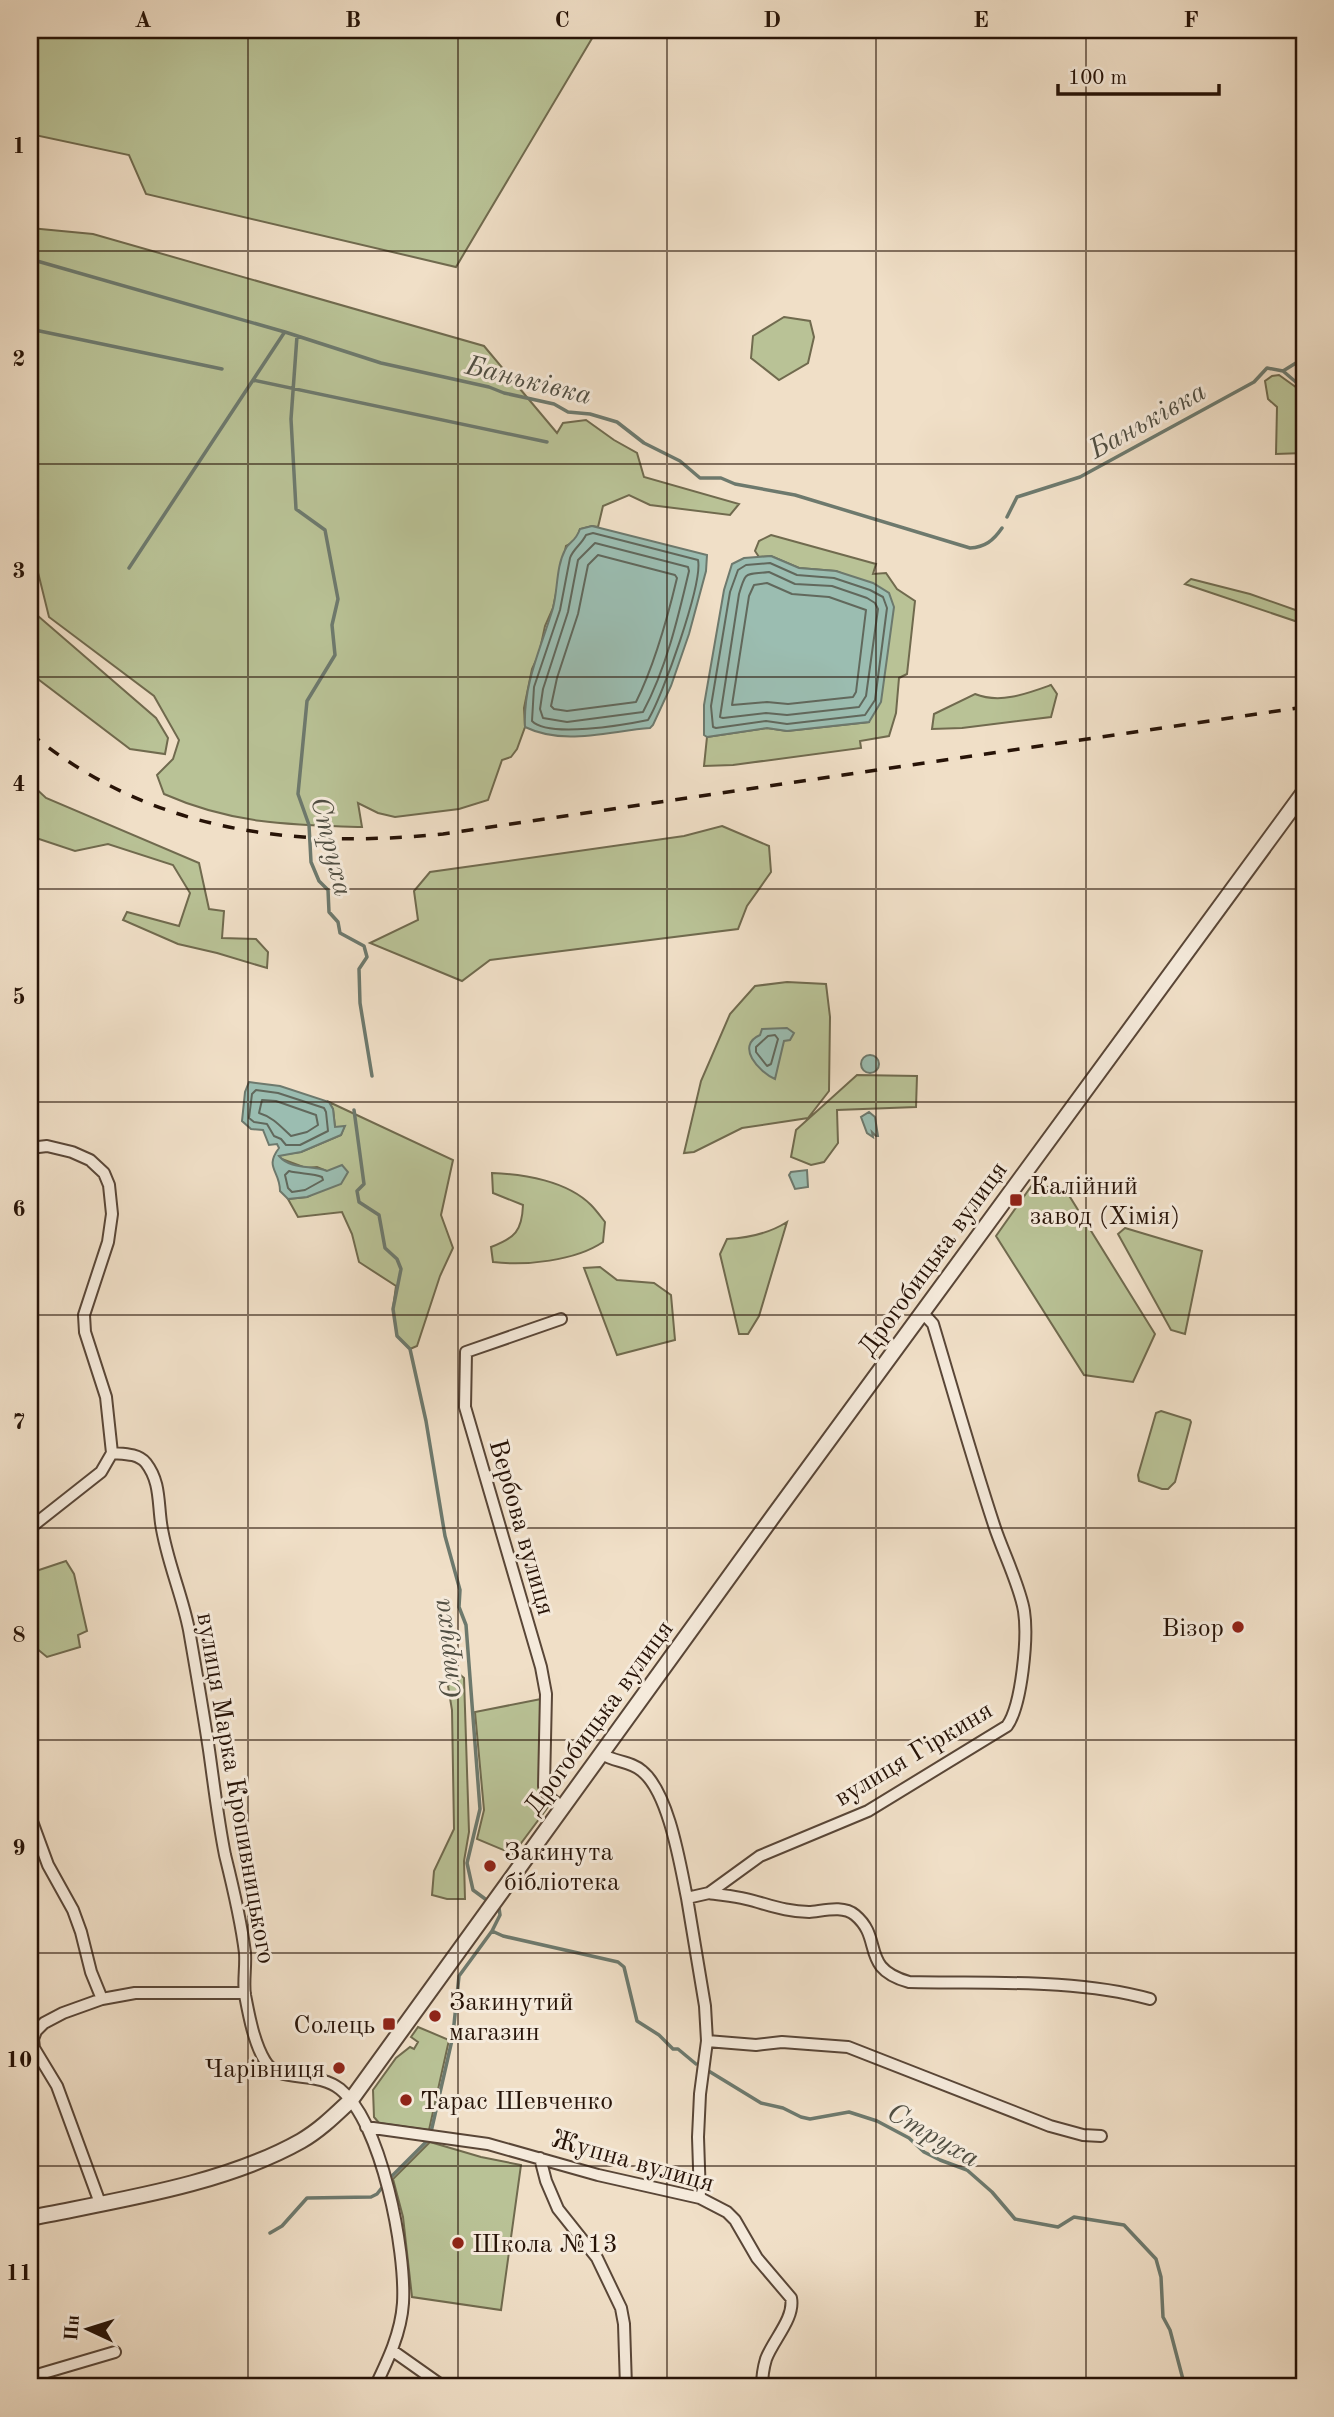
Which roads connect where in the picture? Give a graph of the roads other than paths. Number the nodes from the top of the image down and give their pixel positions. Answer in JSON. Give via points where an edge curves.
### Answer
{"nodes":[{"id":1,"x":1304,"y":792,"type":"edge"},
{"id":2,"x":30,"y":1148,"type":"edge"},
{"id":3,"x":922,"y":1312,"type":"junction"},
{"id":4,"x":561,"y":1319,"type":"dead end"},
{"id":5,"x":111,"y":1453,"type":"junction"},
{"id":6,"x":30,"y":1528,"type":"edge"},
{"id":7,"x":602,"y":1754,"type":"junction"},
{"id":8,"x":561,"y":1807,"type":"junction"},
{"id":9,"x":30,"y":1816,"type":"edge"},
{"id":10,"x":709,"y":1893,"type":"junction"},
{"id":11,"x":687,"y":1898,"type":"junction"},
{"id":12,"x":245,"y":1993,"type":"junction"},
{"id":13,"x":102,"y":1999,"type":"junction"},
{"id":14,"x":1150,"y":1999,"type":"dead end"},
{"id":15,"x":707,"y":2041,"type":"junction"},
{"id":16,"x":351,"y":2100,"type":"junction"},
{"id":17,"x":366,"y":2127,"type":"junction"},
{"id":18,"x":1101,"y":2136,"type":"dead end"},
{"id":19,"x":540,"y":2158,"type":"junction"},
{"id":20,"x":700,"y":2197,"type":"junction"},
{"id":21,"x":100,"y":2203,"type":"junction"},
{"id":22,"x":30,"y":2218,"type":"edge"},
{"id":23,"x":393,"y":2351,"type":"junction"},
{"id":24,"x":116,"y":2352,"type":"dead end"},
{"id":25,"x":30,"y":2377,"type":"edge"},
{"id":26,"x":375,"y":2387,"type":"edge"},
{"id":27,"x":444,"y":2387,"type":"edge"},
{"id":28,"x":626,"y":2387,"type":"edge"},
{"id":29,"x":762,"y":2387,"type":"edge"}],
"edges":[{"from":1,"to":3,"type":"street","name":"Дрогобицька вулиця"},
{"from":2,"to":5,"type":"street","via":[[47,1146],[90,1160],[109,1185],[112,1214],[108,1242],[85,1315],[85,1332],[106,1397]]},
{"from":3,"to":7,"type":"street","name":"Дрогобицька вулиця"},
{"from":3,"to":10,"type":"street","name":"вулиця Гіркиня","via":[[933,1324],[1024,1610],[1026,1639],[1013,1718],[868,1811],[760,1856]]},
{"from":4,"to":8,"type":"street","name":"Вербова вулиця","via":[[466,1352],[465,1407],[541,1667],[546,1694],[544,1786],[547,1796]]},
{"from":5,"to":6,"type":"street","via":[[101,1472]]},
{"from":5,"to":12,"type":"street","name":"вулиця Марка Кропивницького","via":[[137,1455],[160,1494],[161,1523],[188,1626],[217,1819],[245,1952]]},
{"from":7,"to":8,"type":"street","name":"Дрогобицька вулиця"},
{"from":7,"to":11,"type":"street","via":[[642,1770],[649,1779],[674,1835]]},
{"from":8,"to":16,"type":"street","name":"Дрогобицька вулиця"},
{"from":9,"to":13,"type":"street","via":[[48,1866],[82,1932]]},
{"from":10,"to":11,"type":"street","name":"вулиця Гіркиня"},
{"from":10,"to":14,"type":"street","via":[[787,1910],[848,1911],[867,1930],[882,1970],[909,1982],[1042,1985]]},
{"from":11,"to":15,"type":"street"},
{"from":12,"to":13,"type":"street","via":[[149,1992]]},
{"from":12,"to":16,"type":"street","name":"вулиця Марка Кропивницького","via":[[259,2050],[273,2071],[314,2077],[335,2085]]},
{"from":13,"to":21,"type":"street","via":[[44,2023],[33,2039],[57,2085]]},
{"from":15,"to":18,"type":"street","via":[[848,2047],[1050,2126]]},
{"from":15,"to":20,"type":"street","via":[[698,2137]]},
{"from":16,"to":17,"type":"street"},
{"from":16,"to":21,"type":"street","name":"Дрогобицька вулиця","via":[[301,2141],[265,2157],[202,2180]]},
{"from":17,"to":19,"type":"street","name":"Жупна вулиця","via":[[488,2144]]},
{"from":17,"to":23,"type":"street","via":[[387,2182],[403,2272],[403,2304]]},
{"from":19,"to":20,"type":"street","name":"Жупна вулиця"},
{"from":19,"to":28,"type":"street","via":[[558,2208],[597,2258],[621,2308]]},
{"from":20,"to":29,"type":"street","name":"Жупна вулиця","via":[[735,2220],[757,2258],[791,2298],[790,2312],[766,2358]]},
{"from":21,"to":22,"type":"street","name":"Дрогобицька вулиця"},
{"from":23,"to":26,"type":"street"},
{"from":23,"to":27,"type":"street"},
{"from":24,"to":25,"type":"street"}]}
